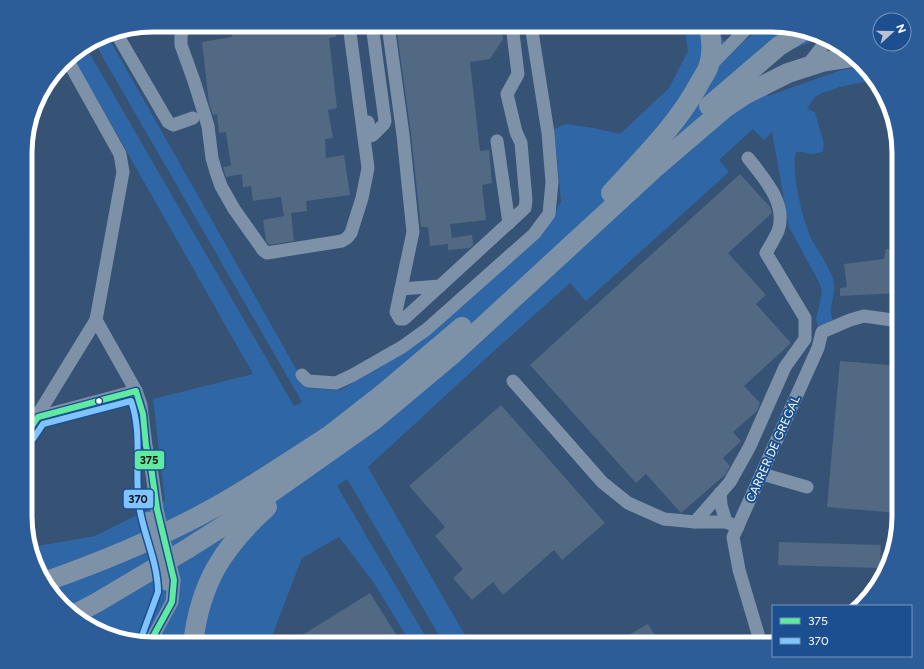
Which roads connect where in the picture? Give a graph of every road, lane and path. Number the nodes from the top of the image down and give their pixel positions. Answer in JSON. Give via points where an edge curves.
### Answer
{"nodes":[{"id":1,"x":182,"y":32,"type":"edge"},
{"id":2,"x":350,"y":32,"type":"edge"},
{"id":3,"x":356,"y":32,"type":"edge"},
{"id":4,"x":373,"y":32,"type":"edge"},
{"id":5,"x":389,"y":32,"type":"edge"},
{"id":6,"x":513,"y":32,"type":"edge"},
{"id":7,"x":532,"y":32,"type":"edge"},
{"id":8,"x":710,"y":32,"type":"edge"},
{"id":9,"x":743,"y":32,"type":"edge"},
{"id":10,"x":797,"y":35,"type":"edge"},
{"id":11,"x":118,"y":37,"type":"edge"},
{"id":12,"x":824,"y":44,"type":"edge"},
{"id":13,"x":846,"y":58,"type":"edge"},
{"id":14,"x":70,"y":65,"type":"edge"},
{"id":15,"x":807,"y":66,"type":"junction"},
{"id":16,"x":708,"y":67,"type":"junction"},
{"id":17,"x":193,"y":118,"type":"dead end"},
{"id":18,"x":497,"y":141,"type":"dead end"},
{"id":19,"x":748,"y":158,"type":"dead end"},
{"id":20,"x":611,"y":193,"type":"junction"},
{"id":21,"x":509,"y":223,"type":"junction"},
{"id":22,"x":440,"y":286,"type":"junction"},
{"id":23,"x":401,"y":288,"type":"junction"},
{"id":24,"x":96,"y":320,"type":"junction"},
{"id":25,"x":892,"y":320,"type":"edge"},
{"id":26,"x":302,"y":375,"type":"dead end"},
{"id":27,"x":513,"y":381,"type":"dead end"},
{"id":28,"x":136,"y":391,"type":"junction"},
{"id":29,"x":38,"y":417,"type":"junction"},
{"id":30,"x":374,"y":420,"type":"junction"},
{"id":31,"x":32,"y":426,"type":"edge"},
{"id":32,"x":327,"y":437,"type":"junction"},
{"id":33,"x":146,"y":446,"type":"junction"},
{"id":34,"x":762,"y":474,"type":"junction"},
{"id":35,"x":807,"y":488,"type":"dead end"},
{"id":36,"x":720,"y":493,"type":"junction"},
{"id":37,"x":695,"y":522,"type":"junction"},
{"id":38,"x":732,"y":524,"type":"junction"},
{"id":39,"x":50,"y":580,"type":"edge"},
{"id":40,"x":170,"y":582,"type":"junction"},
{"id":41,"x":68,"y":603,"type":"edge"},
{"id":42,"x":79,"y":612,"type":"edge"},
{"id":43,"x":150,"y":637,"type":"edge"},
{"id":44,"x":195,"y":637,"type":"edge"},
{"id":45,"x":759,"y":637,"type":"edge"}],
"edges":[{"from":1,"to":2,"type":"street","via":[[181,45],[208,126],[212,158],[221,186],[262,250],[267,253],[342,241],[351,233],[368,168]]},
{"from":3,"to":4,"type":"street","via":[[370,136],[373,136],[385,121]]},
{"from":5,"to":23,"type":"street","via":[[413,232]]},
{"from":6,"to":21,"type":"street","via":[[518,74],[507,94],[521,143],[526,200],[525,208]]},
{"from":7,"to":26,"type":"street","via":[[548,133],[552,182],[550,214],[534,234],[402,348],[336,383],[308,381]]},
{"from":8,"to":16,"type":"highway"},
{"from":9,"to":16,"type":"street"},
{"from":10,"to":20,"type":"highway","via":[[762,59]]},
{"from":11,"to":17,"type":"street","via":[[168,122],[173,125]]},
{"from":12,"to":15,"type":"street"},
{"from":13,"to":15,"type":"highway"},
{"from":14,"to":24,"type":"street","via":[[120,154],[123,172]]},
{"from":15,"to":30,"type":"highway","via":[[770,81],[725,108],[656,167],[469,339]]},
{"from":16,"to":20,"type":"highway","via":[[680,114]]},
{"from":18,"to":21,"type":"street"},
{"from":19,"to":36,"type":"street","via":[[772,191],[780,211],[778,229],[766,253],[805,318],[805,339],[785,367],[750,446],[730,482]]},
{"from":20,"to":32,"type":"highway","via":[[478,314]]},
{"from":21,"to":22,"type":"street"},
{"from":22,"to":23,"type":"street"},
{"from":22,"to":23,"type":"street","via":[[404,319],[400,319],[396,312]]},
{"from":24,"to":28,"type":"street"},
{"from":24,"to":29,"type":"street"},
{"from":25,"to":34,"type":"street","name":"CARRER DE GREGAL","via":[[864,316],[822,332],[818,348]]},
{"from":27,"to":37,"type":"street","via":[[602,482],[628,503],[664,519]]},
{"from":28,"to":29,"type":"street"},
{"from":28,"to":33,"type":"street","via":[[144,414]]},
{"from":29,"to":31,"type":"street"},
{"from":30,"to":42,"type":"highway","via":[[228,523]]},
{"from":30,"to":44,"type":"highway","via":[[346,446],[266,508],[236,538],[222,557],[206,590],[198,612]]},
{"from":32,"to":39,"type":"highway","via":[[191,520],[141,544]]},
{"from":32,"to":41,"type":"highway","via":[[294,464],[195,530]]},
{"from":33,"to":40,"type":"street","bridge":true},
{"from":33,"to":40,"type":"street","bridge":true,"via":[[149,518]]},
{"from":34,"to":35,"type":"street"},
{"from":34,"to":38,"type":"street","name":"CARRER DE GREGAL"},
{"from":36,"to":37,"type":"street"},
{"from":36,"to":38,"type":"street","via":[[721,505]]},
{"from":37,"to":38,"type":"street"},
{"from":38,"to":45,"type":"street","name":"CARRER DE GREGAL","via":[[739,570]]},
{"from":40,"to":43,"type":"street"}]}
